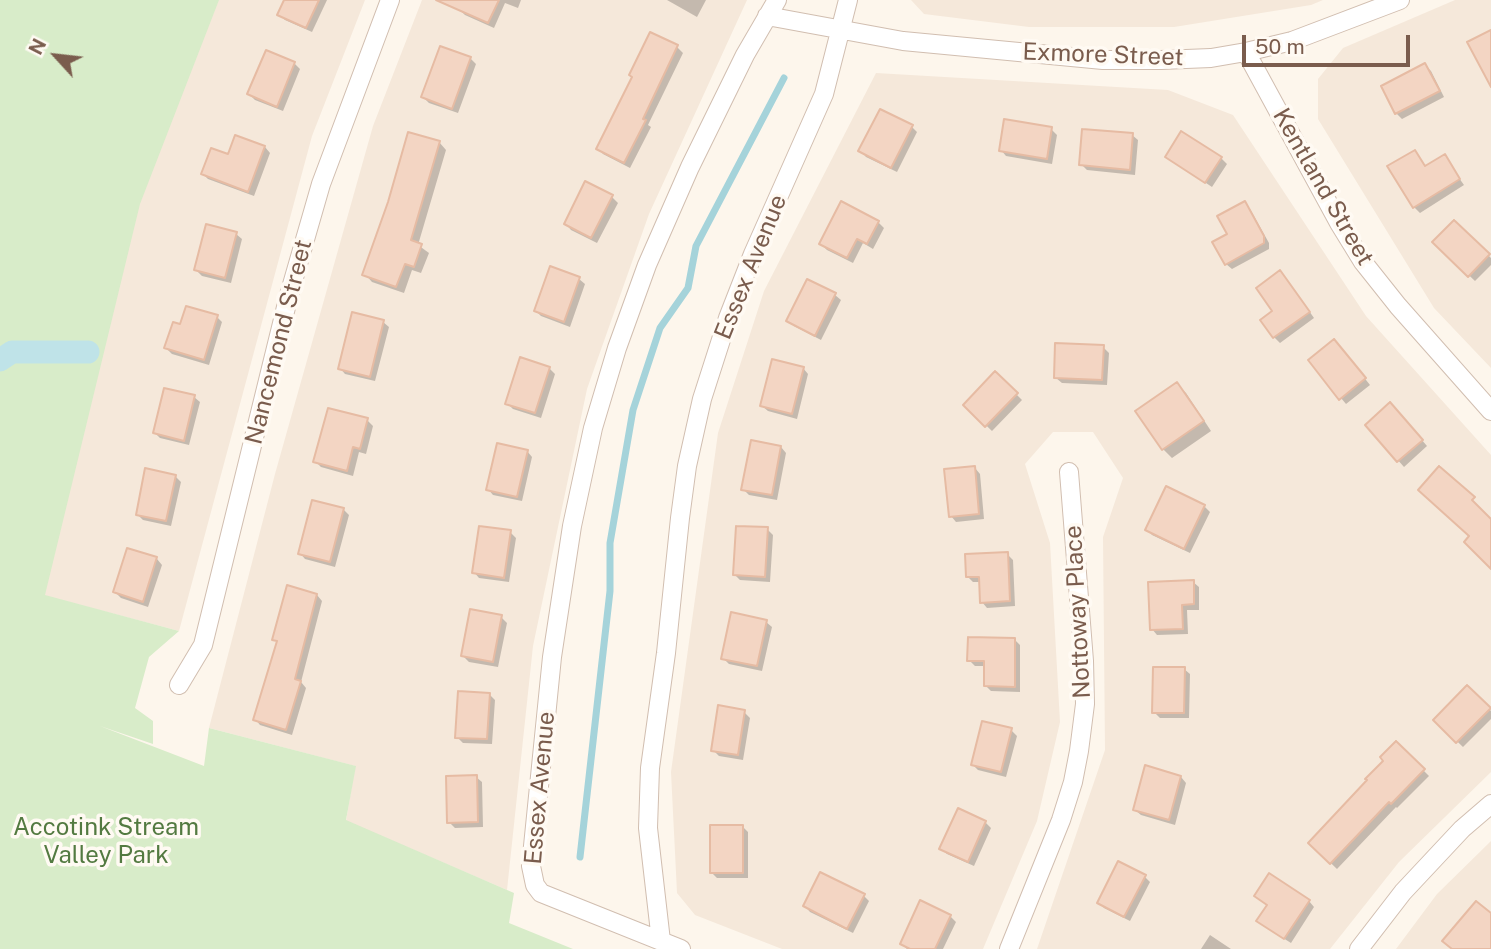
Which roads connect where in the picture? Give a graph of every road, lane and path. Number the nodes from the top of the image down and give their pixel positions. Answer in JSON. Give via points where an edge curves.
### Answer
{"nodes":[{"id":1,"x":390,"y":0,"type":"edge"},
{"id":2,"x":777,"y":0,"type":"edge"},
{"id":3,"x":848,"y":0,"type":"edge"},
{"id":4,"x":1400,"y":0,"type":"edge"},
{"id":5,"x":767,"y":16,"type":"junction"},
{"id":6,"x":840,"y":30,"type":"junction"},
{"id":7,"x":1247,"y":52,"type":"junction"},
{"id":8,"x":1491,"y":411,"type":"edge"},
{"id":9,"x":1069,"y":472,"type":"dead end"},
{"id":10,"x":179,"y":685,"type":"dead end"},
{"id":11,"x":1491,"y":804,"type":"edge"},
{"id":12,"x":660,"y":941,"type":"junction"},
{"id":13,"x":681,"y":949,"type":"edge"},
{"id":14,"x":1009,"y":949,"type":"edge"},
{"id":15,"x":1359,"y":949,"type":"edge"}],
"edges":[{"from":1,"to":10,"type":"street","name":"Nancemond Street","via":[[321,184],[203,645]]},
{"from":2,"to":5,"type":"street","name":"Essex Avenue"},
{"from":3,"to":6,"type":"street","name":"Essex Avenue"},
{"from":4,"to":7,"type":"street","name":"Exmore Street","via":[[1293,41]]},
{"from":5,"to":6,"type":"street","name":"Exmore Street"},
{"from":5,"to":12,"type":"street","name":"Essex Avenue","via":[[690,167],[617,348],[593,428],[572,526],[552,657],[531,866],[535,885],[555,901]]},
{"from":6,"to":7,"type":"street","name":"Exmore Street","via":[[903,41],[1103,60],[1211,58]]},
{"from":6,"to":12,"type":"street","name":"Essex Avenue","via":[[824,94],[728,318],[687,466],[650,768],[648,828]]},
{"from":7,"to":8,"type":"street","name":"Kentland Street","via":[[1363,262]]},
{"from":9,"to":14,"type":"street","name":"Nottoway Place","via":[[1085,704],[1073,782]]},
{"from":11,"to":15,"type":"street","via":[[1403,892]]},
{"from":12,"to":13,"type":"street"}]}
